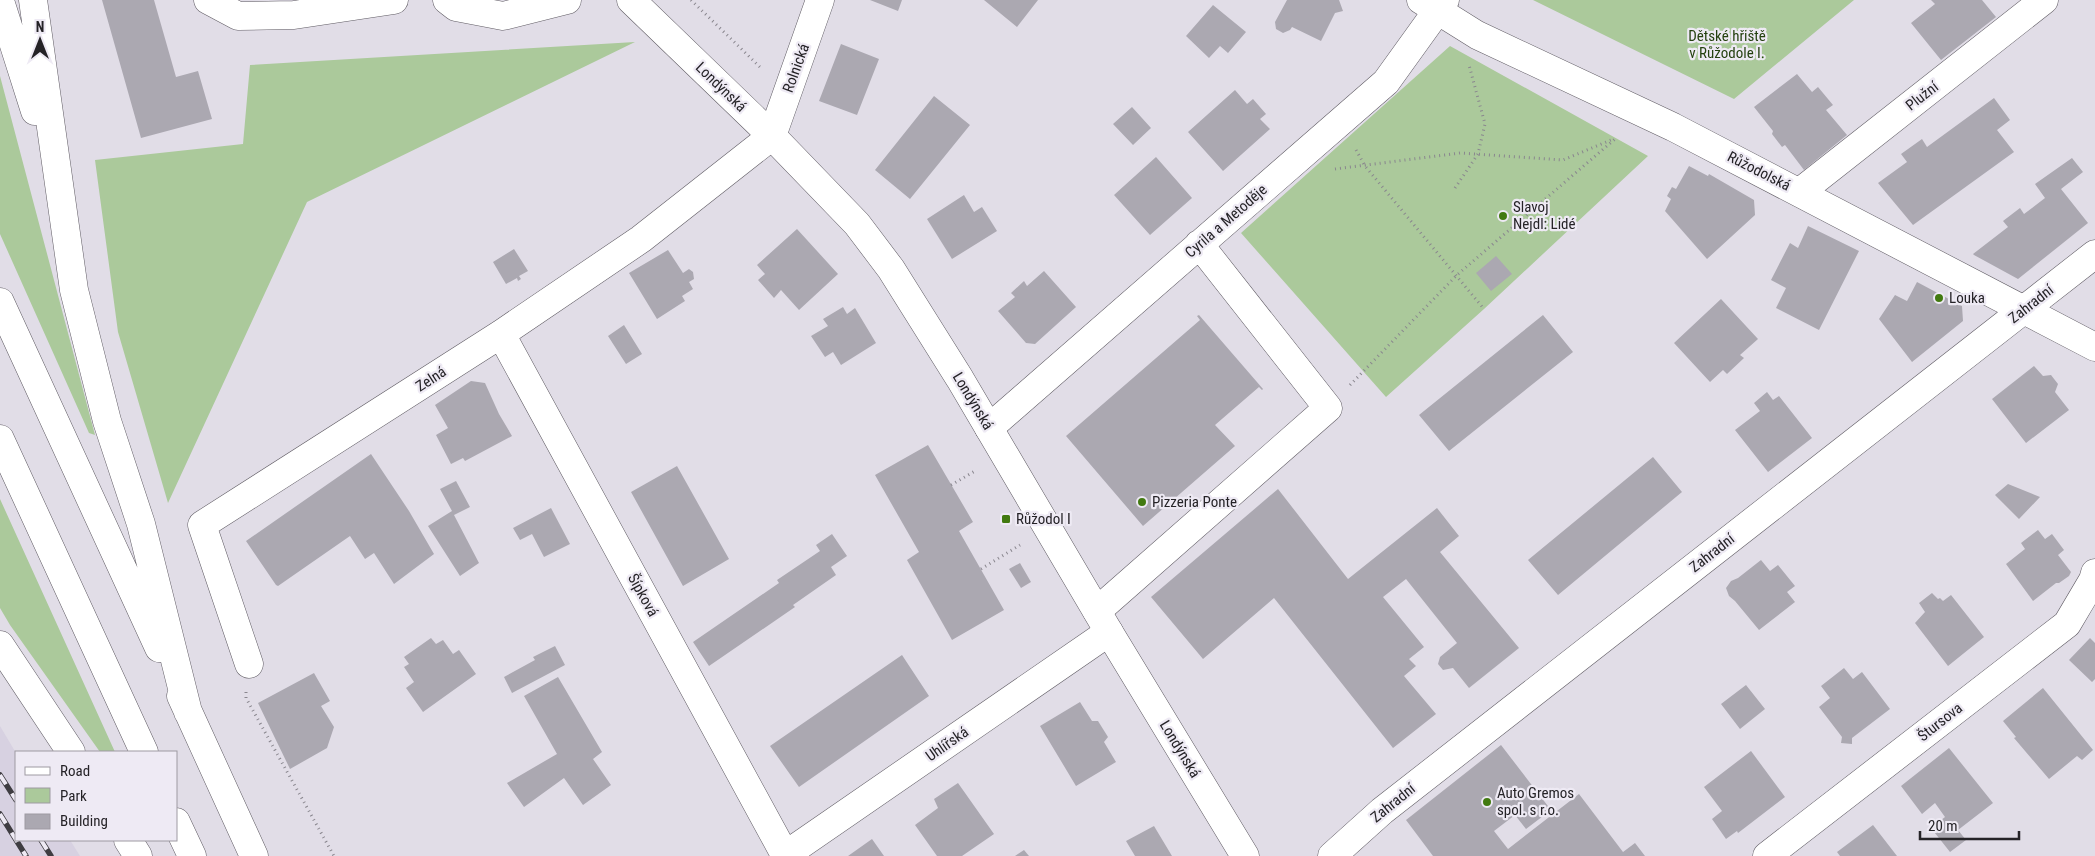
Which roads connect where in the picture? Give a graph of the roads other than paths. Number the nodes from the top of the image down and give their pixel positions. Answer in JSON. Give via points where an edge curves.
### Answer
{"nodes":[{"id":1,"x":33,"y":0,"type":"edge"},
{"id":2,"x":208,"y":0,"type":"edge"},
{"id":3,"x":394,"y":0,"type":"edge"},
{"id":4,"x":447,"y":0,"type":"edge"},
{"id":5,"x":566,"y":0,"type":"edge"},
{"id":6,"x":630,"y":0,"type":"edge"},
{"id":7,"x":820,"y":0,"type":"edge"},
{"id":8,"x":2044,"y":0,"type":"edge"},
{"id":9,"x":0,"y":1,"type":"edge"},
{"id":10,"x":1435,"y":3,"type":"edge"},
{"id":11,"x":332,"y":4,"type":"edge"},
{"id":12,"x":772,"y":136,"type":"junction"},
{"id":13,"x":59,"y":186,"type":"junction"},
{"id":14,"x":1800,"y":192,"type":"junction"},
{"id":15,"x":1199,"y":244,"type":"junction"},
{"id":16,"x":2095,"y":254,"type":"edge"},
{"id":17,"x":0,"y":302,"type":"edge"},
{"id":18,"x":2023,"y":311,"type":"junction"},
{"id":19,"x":501,"y":334,"type":"junction"},
{"id":20,"x":2095,"y":347,"type":"edge"},
{"id":21,"x":989,"y":428,"type":"junction"},
{"id":22,"x":0,"y":439,"type":"edge"},
{"id":23,"x":2095,"y":574,"type":"edge"},
{"id":24,"x":1103,"y":622,"type":"junction"},
{"id":25,"x":0,"y":645,"type":"edge"},
{"id":26,"x":249,"y":664,"type":"road end"},
{"id":27,"x":188,"y":712,"type":"junction"},
{"id":28,"x":70,"y":751,"type":"edge"},
{"id":29,"x":144,"y":751,"type":"edge"},
{"id":30,"x":178,"y":826,"type":"edge"},
{"id":31,"x":129,"y":841,"type":"edge"},
{"id":32,"x":138,"y":856,"type":"edge"},
{"id":33,"x":192,"y":856,"type":"edge"},
{"id":34,"x":254,"y":856,"type":"edge"},
{"id":35,"x":785,"y":856,"type":"edge"},
{"id":36,"x":1245,"y":856,"type":"edge"},
{"id":37,"x":1332,"y":856,"type":"edge"},
{"id":38,"x":1767,"y":856,"type":"edge"}],
"edges":[{"from":1,"to":13,"type":"main road"},
{"from":2,"to":11,"type":"main road","via":[[238,16],[294,15]]},
{"from":3,"to":11,"type":"main road"},
{"from":4,"to":5,"type":"main road","via":[[456,8],[503,16]]},
{"from":6,"to":12,"type":"main road","name":"Londýnská"},
{"from":7,"to":12,"type":"main road","name":"Rolnická"},
{"from":8,"to":14,"type":"main road","name":"Plužní"},
{"from":9,"to":13,"type":"main road"},
{"from":10,"to":14,"type":"main road","name":"Růžodolská","via":[[1477,35],[1674,127]]},
{"from":10,"to":15,"type":"main road","name":"Cyrila a Metoděje","via":[[1386,82]]},
{"from":12,"to":19,"type":"main road","name":"Zelná","via":[[641,239]]},
{"from":12,"to":21,"type":"main road","name":"Londýnská","via":[[863,231],[891,270]]},
{"from":13,"to":27,"type":"main road","via":[[76,300],[107,421],[141,524]]},
{"from":14,"to":18,"type":"main road","name":"Růžodolská"},
{"from":15,"to":21,"type":"main road","name":"Cyrila a Metoděje"},
{"from":15,"to":24,"type":"main road","via":[[1328,408]]},
{"from":16,"to":18,"type":"main road","name":"Zahradní"},
{"from":17,"to":27,"type":"main road"},
{"from":18,"to":20,"type":"main road","name":"Růžodolská"},
{"from":18,"to":37,"type":"main road","name":"Zahradní","via":[[1390,805]]},
{"from":19,"to":26,"type":"main road","name":"Zelná","via":[[202,526]]},
{"from":19,"to":35,"type":"main road","name":"Šípková"},
{"from":21,"to":24,"type":"main road","name":"Londýnská"},
{"from":22,"to":29,"type":"main road"},
{"from":23,"to":38,"type":"main road","name":"Štursova","via":[[2067,624]]},
{"from":24,"to":35,"type":"main road","name":"Uhlířská"},
{"from":24,"to":36,"type":"main road","name":"Londýnská"},
{"from":25,"to":28,"type":"main road"},
{"from":27,"to":34,"type":"main road"},
{"from":30,"to":33,"type":"main road"},
{"from":31,"to":32,"type":"main road"}]}
